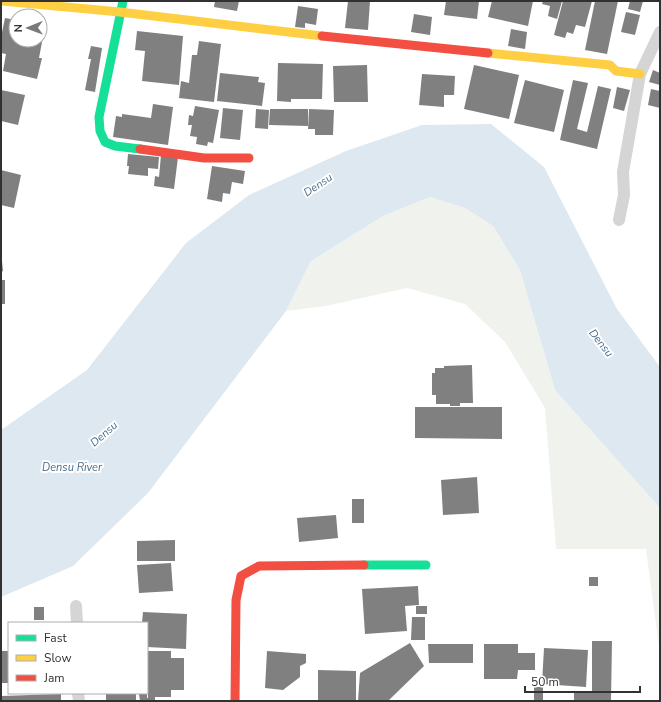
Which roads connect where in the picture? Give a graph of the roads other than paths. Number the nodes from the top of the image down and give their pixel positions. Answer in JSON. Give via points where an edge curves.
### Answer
{"nodes":[{"id":1,"x":2,"y":1,"type":"edge"},
{"id":2,"x":123,"y":1,"type":"edge"},
{"id":3,"x":120,"y":12,"type":"junction"},
{"id":4,"x":660,"y":32,"type":"edge"},
{"id":5,"x":640,"y":74,"type":"junction"},
{"id":6,"x":249,"y":158,"type":"dead end"},
{"id":7,"x":619,"y":220,"type":"dead end"},
{"id":8,"x":426,"y":566,"type":"dead end"},
{"id":9,"x":76,"y":606,"type":"dead end"},
{"id":10,"x":76,"y":622,"type":"edge"},
{"id":11,"x":235,"y":701,"type":"edge"}],
"edges":[{"from":1,"to":3,"type":"street"},
{"from":2,"to":3,"type":"street"},
{"from":3,"to":5,"type":"street","via":[[252,29],[610,65],[616,71]]},
{"from":3,"to":6,"type":"street","via":[[99,117],[100,131],[105,142],[115,146],[204,158]]},
{"from":4,"to":5,"type":"street"},
{"from":5,"to":7,"type":"street","via":[[623,172],[624,195]]},
{"from":8,"to":11,"type":"street","via":[[259,566],[241,576],[236,600]]},
{"from":9,"to":10,"type":"street"}]}
